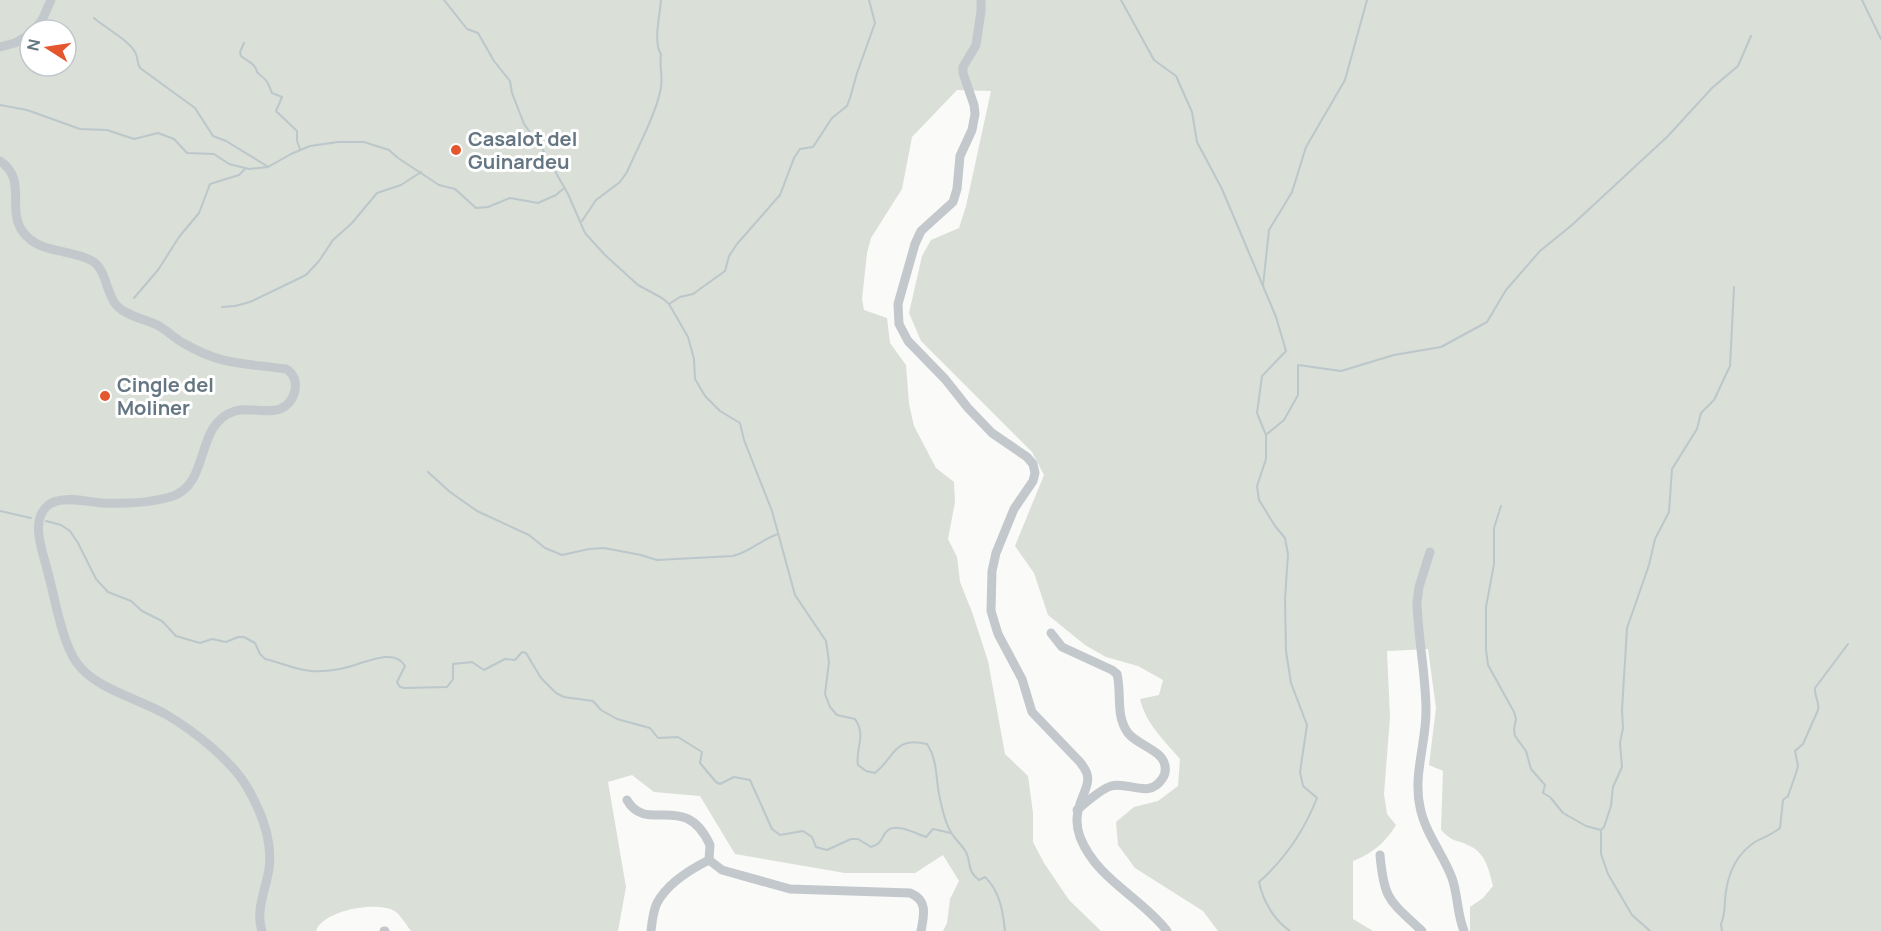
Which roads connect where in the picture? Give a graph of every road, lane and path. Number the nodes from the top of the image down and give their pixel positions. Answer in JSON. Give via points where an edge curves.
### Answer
{"nodes":[{"id":1,"x":51,"y":0,"type":"edge"},
{"id":2,"x":981,"y":0,"type":"edge"},
{"id":3,"x":43,"y":18,"type":"edge"},
{"id":4,"x":18,"y":41,"type":"edge"},
{"id":5,"x":0,"y":47,"type":"edge"},
{"id":6,"x":0,"y":161,"type":"edge"},
{"id":7,"x":1430,"y":552,"type":"dead end"},
{"id":8,"x":1051,"y":633,"type":"dead end"},
{"id":9,"x":627,"y":800,"type":"dead end"},
{"id":10,"x":1077,"y":810,"type":"junction"},
{"id":11,"x":1380,"y":855,"type":"dead end"},
{"id":12,"x":709,"y":860,"type":"junction"},
{"id":13,"x":262,"y":931,"type":"edge"},
{"id":14,"x":651,"y":931,"type":"edge"},
{"id":15,"x":921,"y":931,"type":"edge"},
{"id":16,"x":1167,"y":931,"type":"edge"},
{"id":17,"x":1422,"y":931,"type":"edge"},
{"id":18,"x":1464,"y":931,"type":"edge"}],
"edges":[{"from":1,"to":3,"type":"street"},
{"from":2,"to":10,"type":"street","via":[[976,45],[963,67],[974,105],[972,130],[960,156],[953,202],[921,231],[915,244],[898,304],[899,324],[908,341],[968,408],[992,433],[1033,464],[1033,481],[1014,509],[996,553],[991,610],[998,634],[1022,679],[1032,712],[1086,772],[1087,784]]},
{"from":4,"to":5,"type":"street"},
{"from":6,"to":13,"type":"street","via":[[16,183],[16,211],[23,232],[43,247],[95,263],[109,295],[122,310],[156,324],[217,359],[286,369],[296,383],[292,399],[282,408],[238,410],[222,418],[210,432],[193,480],[181,492],[123,503],[59,500],[44,508],[39,522],[58,611],[78,664],[98,681],[167,715],[227,762],[248,789],[261,815],[269,845],[269,867],[259,915]]},
{"from":7,"to":18,"type":"street","via":[[1417,602],[1426,714],[1419,796],[1423,817],[1454,886]]},
{"from":8,"to":10,"type":"street","via":[[1062,647],[1117,674],[1125,727],[1165,766],[1164,775],[1153,787],[1108,787]]},
{"from":9,"to":12,"type":"street","via":[[642,813],[676,814],[692,819],[710,845]]},
{"from":10,"to":16,"type":"street","via":[[1079,835],[1100,870]]},
{"from":11,"to":17,"type":"street","via":[[1383,886],[1390,900]]},
{"from":12,"to":14,"type":"street","via":[[689,871],[660,899]]},
{"from":12,"to":15,"type":"street","via":[[722,870],[790,889],[910,893],[923,903]]}]}
